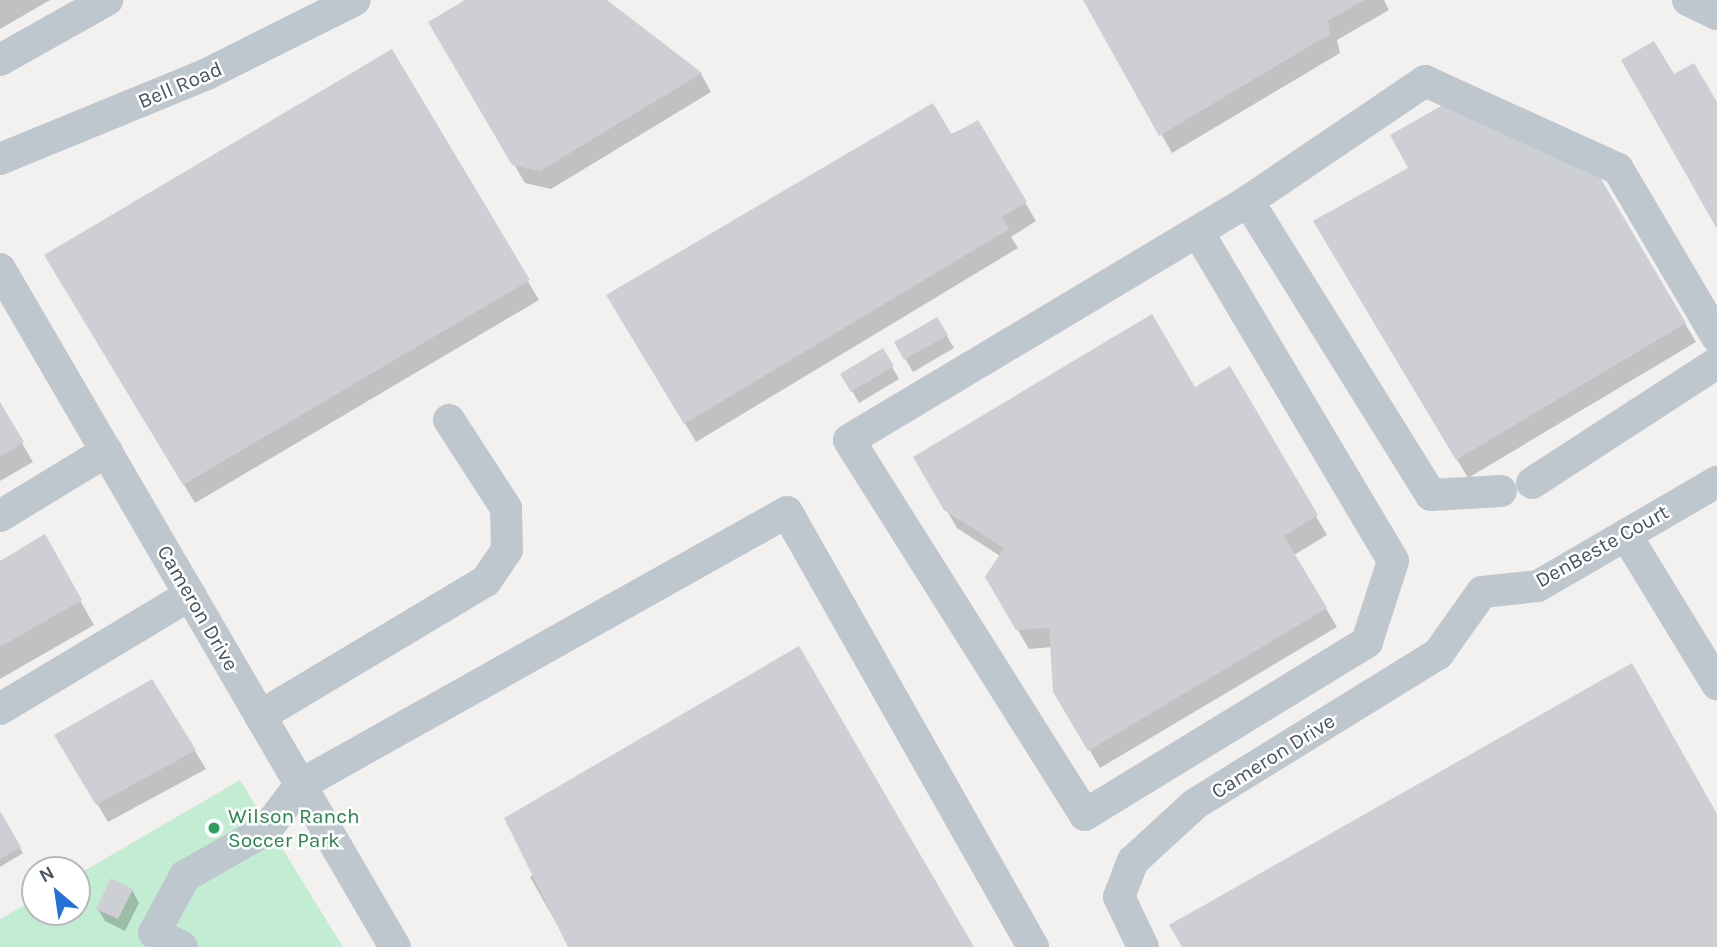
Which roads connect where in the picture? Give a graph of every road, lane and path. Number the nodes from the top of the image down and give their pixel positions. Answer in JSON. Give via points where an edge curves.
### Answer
{"nodes":[{"id":1,"x":107,"y":0,"type":"edge"},
{"id":2,"x":355,"y":0,"type":"edge"},
{"id":3,"x":1688,"y":0,"type":"edge"},
{"id":4,"x":1717,"y":14,"type":"edge"},
{"id":5,"x":0,"y":60,"type":"edge"},
{"id":6,"x":0,"y":159,"type":"edge"},
{"id":7,"x":1248,"y":201,"type":"junction"},
{"id":8,"x":1198,"y":232,"type":"junction"},
{"id":9,"x":0,"y":269,"type":"edge"},
{"id":10,"x":1717,"y":337,"type":"edge"},
{"id":11,"x":1717,"y":363,"type":"edge"},
{"id":12,"x":449,"y":420,"type":"dead end"},
{"id":13,"x":107,"y":452,"type":"junction"},
{"id":14,"x":1717,"y":482,"type":"edge"},
{"id":15,"x":1532,"y":483,"type":"dead end"},
{"id":16,"x":1501,"y":491,"type":"dead end"},
{"id":17,"x":0,"y":516,"type":"edge"},
{"id":18,"x":1626,"y":535,"type":"junction"},
{"id":19,"x":1482,"y":592,"type":"joint"},
{"id":20,"x":190,"y":595,"type":"junction"},
{"id":21,"x":1717,"y":684,"type":"edge"},
{"id":22,"x":0,"y":709,"type":"edge"},
{"id":23,"x":260,"y":716,"type":"junction"},
{"id":24,"x":300,"y":785,"type":"junction"},
{"id":25,"x":183,"y":947,"type":"edge"},
{"id":26,"x":395,"y":947,"type":"edge"},
{"id":27,"x":1033,"y":947,"type":"edge"},
{"id":28,"x":1143,"y":947,"type":"edge"}],
"edges":[{"from":1,"to":5,"type":"street"},
{"from":2,"to":6,"type":"street","name":"Bell Road","via":[[208,74]]},
{"from":3,"to":4,"type":"street"},
{"from":7,"to":8,"type":"street"},
{"from":7,"to":10,"type":"street","via":[[1425,81],[1618,169]]},
{"from":7,"to":16,"type":"street","via":[[1432,495]]},
{"from":8,"to":8,"type":"street","via":[[849,440],[1086,815],[1367,642],[1394,561]]},
{"from":9,"to":13,"type":"street","name":"Cameron Drive"},
{"from":11,"to":15,"type":"street"},
{"from":12,"to":23,"type":"street","via":[[506,508],[507,550],[486,581]]},
{"from":13,"to":17,"type":"street"},
{"from":13,"to":20,"type":"street","name":"Cameron Drive"},
{"from":14,"to":18,"type":"street","name":"DenBeste Court"},
{"from":18,"to":19,"type":"street","name":"DenBeste Court","via":[[1538,586]]},
{"from":18,"to":21,"type":"street"},
{"from":19,"to":28,"type":"street","name":"Cameron Drive","via":[[1438,654],[1195,804],[1133,862],[1119,897]]},
{"from":20,"to":22,"type":"street"},
{"from":20,"to":23,"type":"street","name":"Cameron Drive"},
{"from":23,"to":24,"type":"street","name":"Cameron Drive"},
{"from":24,"to":25,"type":"street","via":[[266,830],[185,876],[154,933]]},
{"from":24,"to":26,"type":"street","name":"Cameron Drive"},
{"from":24,"to":27,"type":"street","via":[[788,512]]}]}
